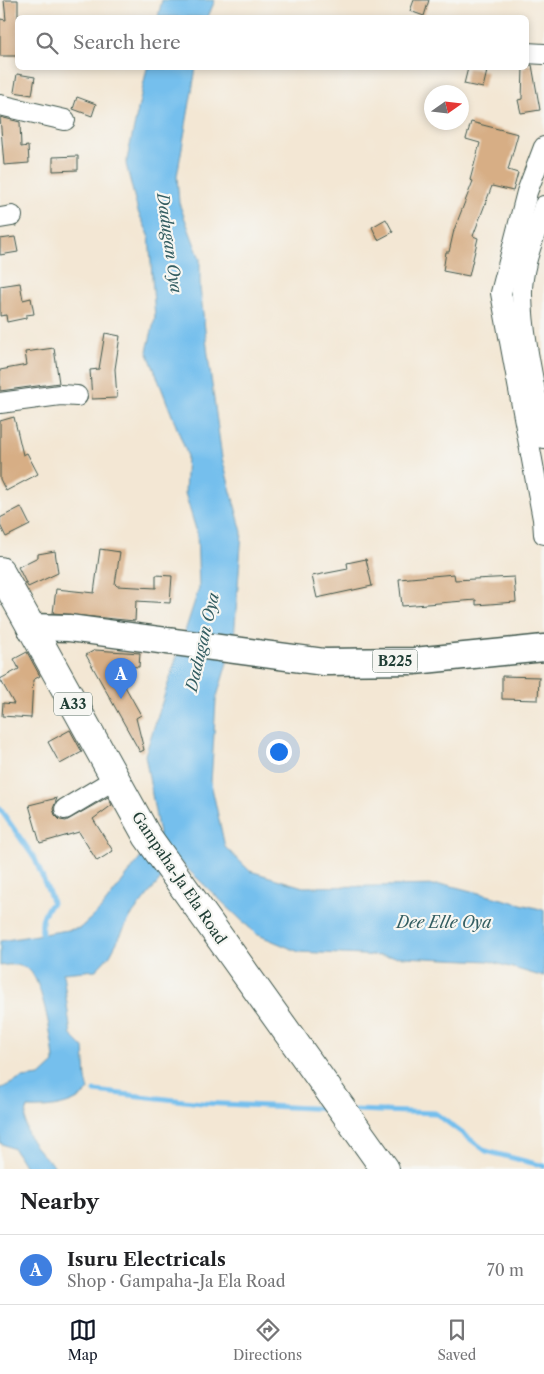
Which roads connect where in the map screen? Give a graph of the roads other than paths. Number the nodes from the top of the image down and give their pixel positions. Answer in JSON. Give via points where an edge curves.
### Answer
{"nodes":[{"id":1,"x":529,"y":53,"type":"edge"},
{"id":2,"x":544,"y":54,"type":"edge"},
{"id":3,"x":0,"y":105,"type":"edge"},
{"id":4,"x":65,"y":120,"type":"dead end"},
{"id":5,"x":544,"y":147,"type":"edge"},
{"id":6,"x":544,"y":206,"type":"edge"},
{"id":7,"x":77,"y":396,"type":"dead end"},
{"id":8,"x":541,"y":398,"type":"edge"},
{"id":9,"x":0,"y":403,"type":"edge"},
{"id":10,"x":544,"y":438,"type":"edge"},
{"id":11,"x":544,"y":534,"type":"edge"},
{"id":12,"x":0,"y":571,"type":"edge"},
{"id":13,"x":30,"y":627,"type":"junction"},
{"id":14,"x":544,"y":648,"type":"edge"},
{"id":15,"x":115,"y":779,"type":"junction"},
{"id":16,"x":65,"y":809,"type":"dead end"},
{"id":17,"x":385,"y":1169,"type":"edge"}],
"edges":[{"from":1,"to":2,"type":"street"},
{"from":3,"to":4,"type":"street"},
{"from":5,"to":11,"type":"street","via":[[527,192],[501,293],[544,519]]},
{"from":6,"to":8,"type":"street","via":[[526,267],[522,294],[531,366]]},
{"from":7,"to":9,"type":"street","via":[[60,395]]},
{"from":8,"to":10,"type":"street"},
{"from":12,"to":13,"type":"highway","name":"Gampaha-Ja Ela Road","number":"A33"},
{"from":13,"to":14,"type":"main road","number":"B225","via":[[69,628],[324,662],[414,661]]},
{"from":13,"to":15,"type":"highway","name":"Gampaha-Ja Ela Road","number":"A33"},
{"from":15,"to":16,"type":"street"},
{"from":15,"to":17,"type":"highway","name":"Gampaha-Ja Ela Road","number":"A33","via":[[147,836]]}]}
